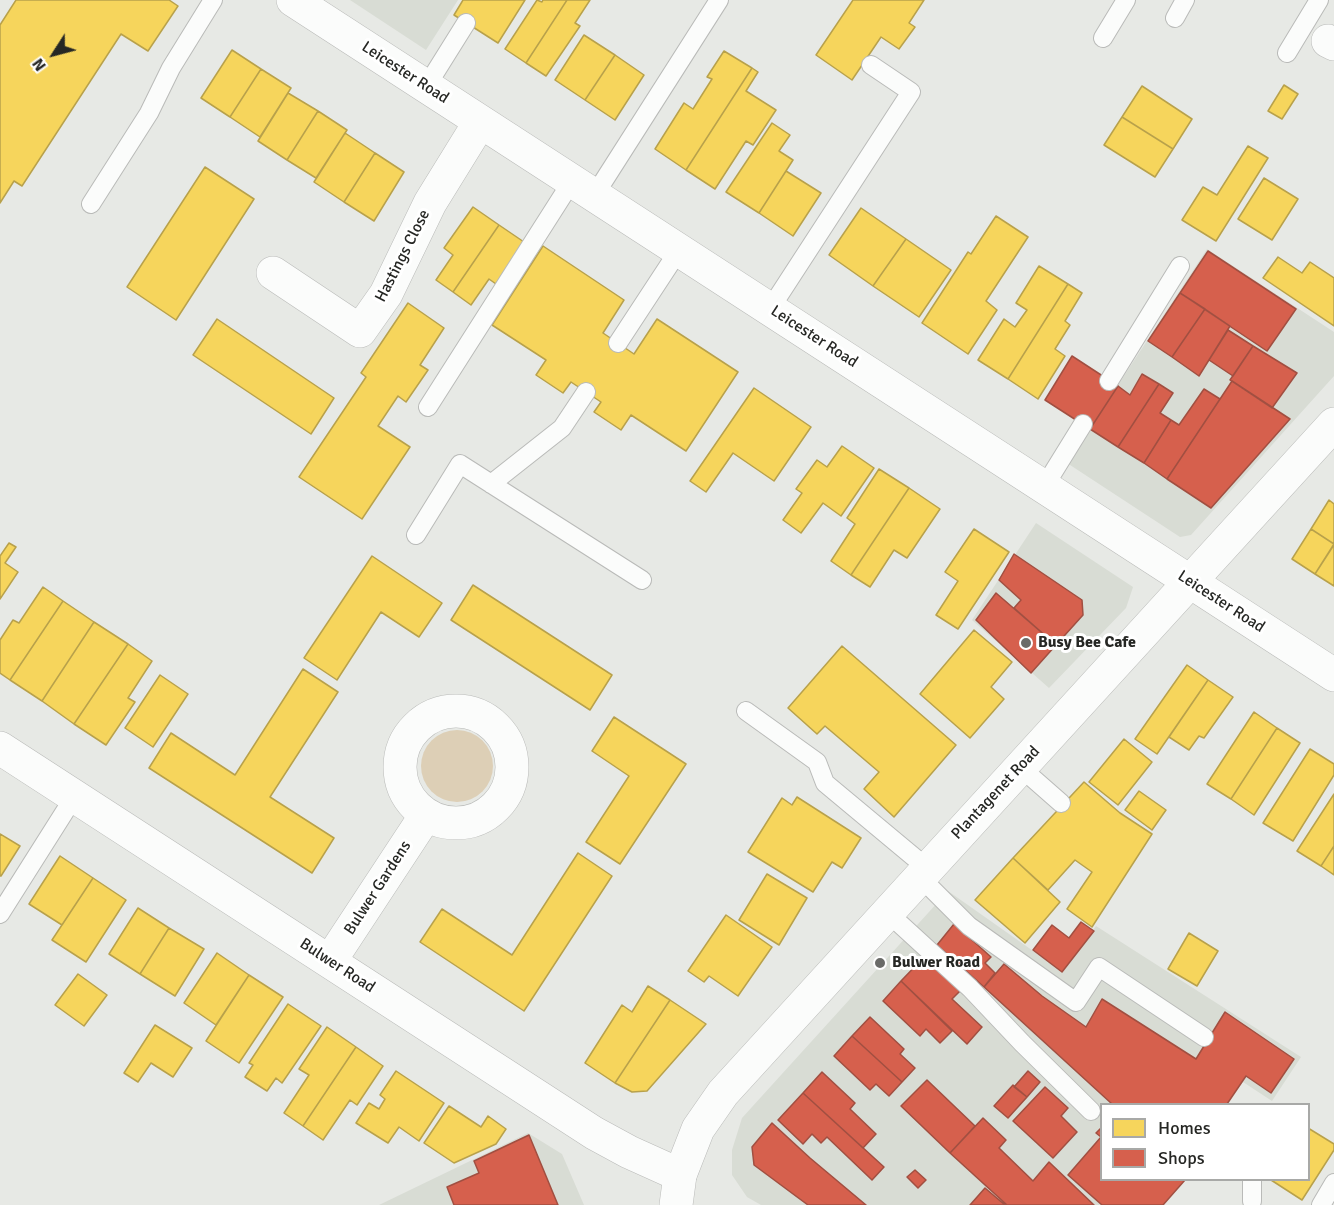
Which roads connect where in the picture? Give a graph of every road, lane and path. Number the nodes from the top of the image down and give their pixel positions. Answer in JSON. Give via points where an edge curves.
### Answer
{"nodes":[{"id":1,"x":213,"y":0,"type":"edge"},
{"id":2,"x":293,"y":0,"type":"edge"},
{"id":3,"x":719,"y":0,"type":"edge"},
{"id":4,"x":1126,"y":0,"type":"edge"},
{"id":5,"x":1185,"y":0,"type":"edge"},
{"id":6,"x":1319,"y":0,"type":"edge"},
{"id":7,"x":1175,"y":18,"type":"dead end"},
{"id":8,"x":466,"y":23,"type":"dead end"},
{"id":9,"x":1103,"y":38,"type":"dead end"},
{"id":10,"x":1287,"y":53,"type":"dead end"},
{"id":11,"x":871,"y":65,"type":"dead end"},
{"id":12,"x":426,"y":87,"type":"junction"},
{"id":13,"x":480,"y":122,"type":"junction"},
{"id":14,"x":583,"y":189,"type":"junction"},
{"id":15,"x":91,"y":204,"type":"dead end"},
{"id":16,"x":679,"y":250,"type":"junction"},
{"id":17,"x":1180,"y":267,"type":"dead end"},
{"id":18,"x":273,"y":273,"type":"dead end"},
{"id":19,"x":770,"y":309,"type":"junction"},
{"id":20,"x":618,"y":343,"type":"dead end"},
{"id":21,"x":1109,"y":381,"type":"dead end"},
{"id":22,"x":586,"y":392,"type":"dead end"},
{"id":23,"x":428,"y":407,"type":"dead end"},
{"id":24,"x":1083,"y":424,"type":"dead end"},
{"id":25,"x":1334,"y":424,"type":"edge"},
{"id":26,"x":491,"y":484,"type":"junction"},
{"id":27,"x":1044,"y":487,"type":"junction"},
{"id":28,"x":416,"y":535,"type":"dead end"},
{"id":29,"x":642,"y":580,"type":"dead end"},
{"id":30,"x":1190,"y":582,"type":"junction"},
{"id":31,"x":1334,"y":675,"type":"edge"},
{"id":32,"x":746,"y":711,"type":"dead end"},
{"id":33,"x":0,"y":748,"type":"edge"},
{"id":34,"x":1020,"y":767,"type":"junction"},
{"id":35,"x":75,"y":797,"type":"junction"},
{"id":36,"x":1061,"y":802,"type":"dead end"},
{"id":37,"x":426,"y":815,"type":"dead end"},
{"id":38,"x":923,"y":873,"type":"junction"},
{"id":39,"x":888,"y":912,"type":"junction"},
{"id":40,"x":0,"y":914,"type":"edge"},
{"id":41,"x":330,"y":961,"type":"junction"},
{"id":42,"x":1204,"y":1037,"type":"dead end"},
{"id":43,"x":1091,"y":1111,"type":"dead end"},
{"id":44,"x":1252,"y":1181,"type":"edge"},
{"id":45,"x":1334,"y":1183,"type":"edge"},
{"id":46,"x":678,"y":1190,"type":"edge"},
{"id":47,"x":1254,"y":1204,"type":"edge"},
{"id":48,"x":1321,"y":1205,"type":"edge"}],
"edges":[{"from":1,"to":15,"type":"lane"},
{"from":2,"to":12,"type":"street","name":"Leicester Road"},
{"from":3,"to":14,"type":"lane"},
{"from":4,"to":9,"type":"lane"},
{"from":5,"to":7,"type":"lane"},
{"from":6,"to":10,"type":"lane"},
{"from":8,"to":12,"type":"lane"},
{"from":11,"to":19,"type":"lane","via":[[911,92]]},
{"from":12,"to":13,"type":"street","name":"Leicester Road"},
{"from":13,"to":14,"type":"street","name":"Leicester Road"},
{"from":13,"to":18,"type":"street","name":"Hastings Close","via":[[430,203],[386,294],[360,331]]},
{"from":14,"to":16,"type":"street","name":"Leicester Road"},
{"from":14,"to":23,"type":"lane"},
{"from":16,"to":19,"type":"street","name":"Leicester Road"},
{"from":16,"to":20,"type":"lane"},
{"from":17,"to":21,"type":"lane"},
{"from":19,"to":27,"type":"street","name":"Leicester Road"},
{"from":22,"to":26,"type":"lane","via":[[562,428]]},
{"from":24,"to":27,"type":"lane"},
{"from":25,"to":30,"type":"street","name":"Plantagenet Road"},
{"from":26,"to":28,"type":"lane","via":[[460,464]]},
{"from":26,"to":29,"type":"lane"},
{"from":27,"to":30,"type":"street","name":"Leicester Road"},
{"from":30,"to":31,"type":"street","name":"Leicester Road"},
{"from":30,"to":34,"type":"street","name":"Plantagenet Road"},
{"from":32,"to":38,"type":"lane","via":[[817,762],[825,783]]},
{"from":33,"to":35,"type":"street","name":"Bulwer Road"},
{"from":34,"to":36,"type":"lane"},
{"from":34,"to":38,"type":"street","name":"Plantagenet Road"},
{"from":35,"to":40,"type":"lane"},
{"from":35,"to":41,"type":"street","name":"Bulwer Road"},
{"from":37,"to":41,"type":"street","name":"Bulwer Gardens"},
{"from":38,"to":39,"type":"street","name":"Plantagenet Road"},
{"from":38,"to":42,"type":"lane","via":[[969,926],[1076,1002],[1099,966]]},
{"from":39,"to":43,"type":"lane","via":[[970,988]]},
{"from":39,"to":46,"type":"street","name":"Plantagenet Road","via":[[723,1093],[698,1129]]},
{"from":41,"to":46,"type":"street","name":"Bulwer Road","via":[[629,1152]]},
{"from":44,"to":47,"type":"lane"},
{"from":45,"to":48,"type":"lane"}]}
